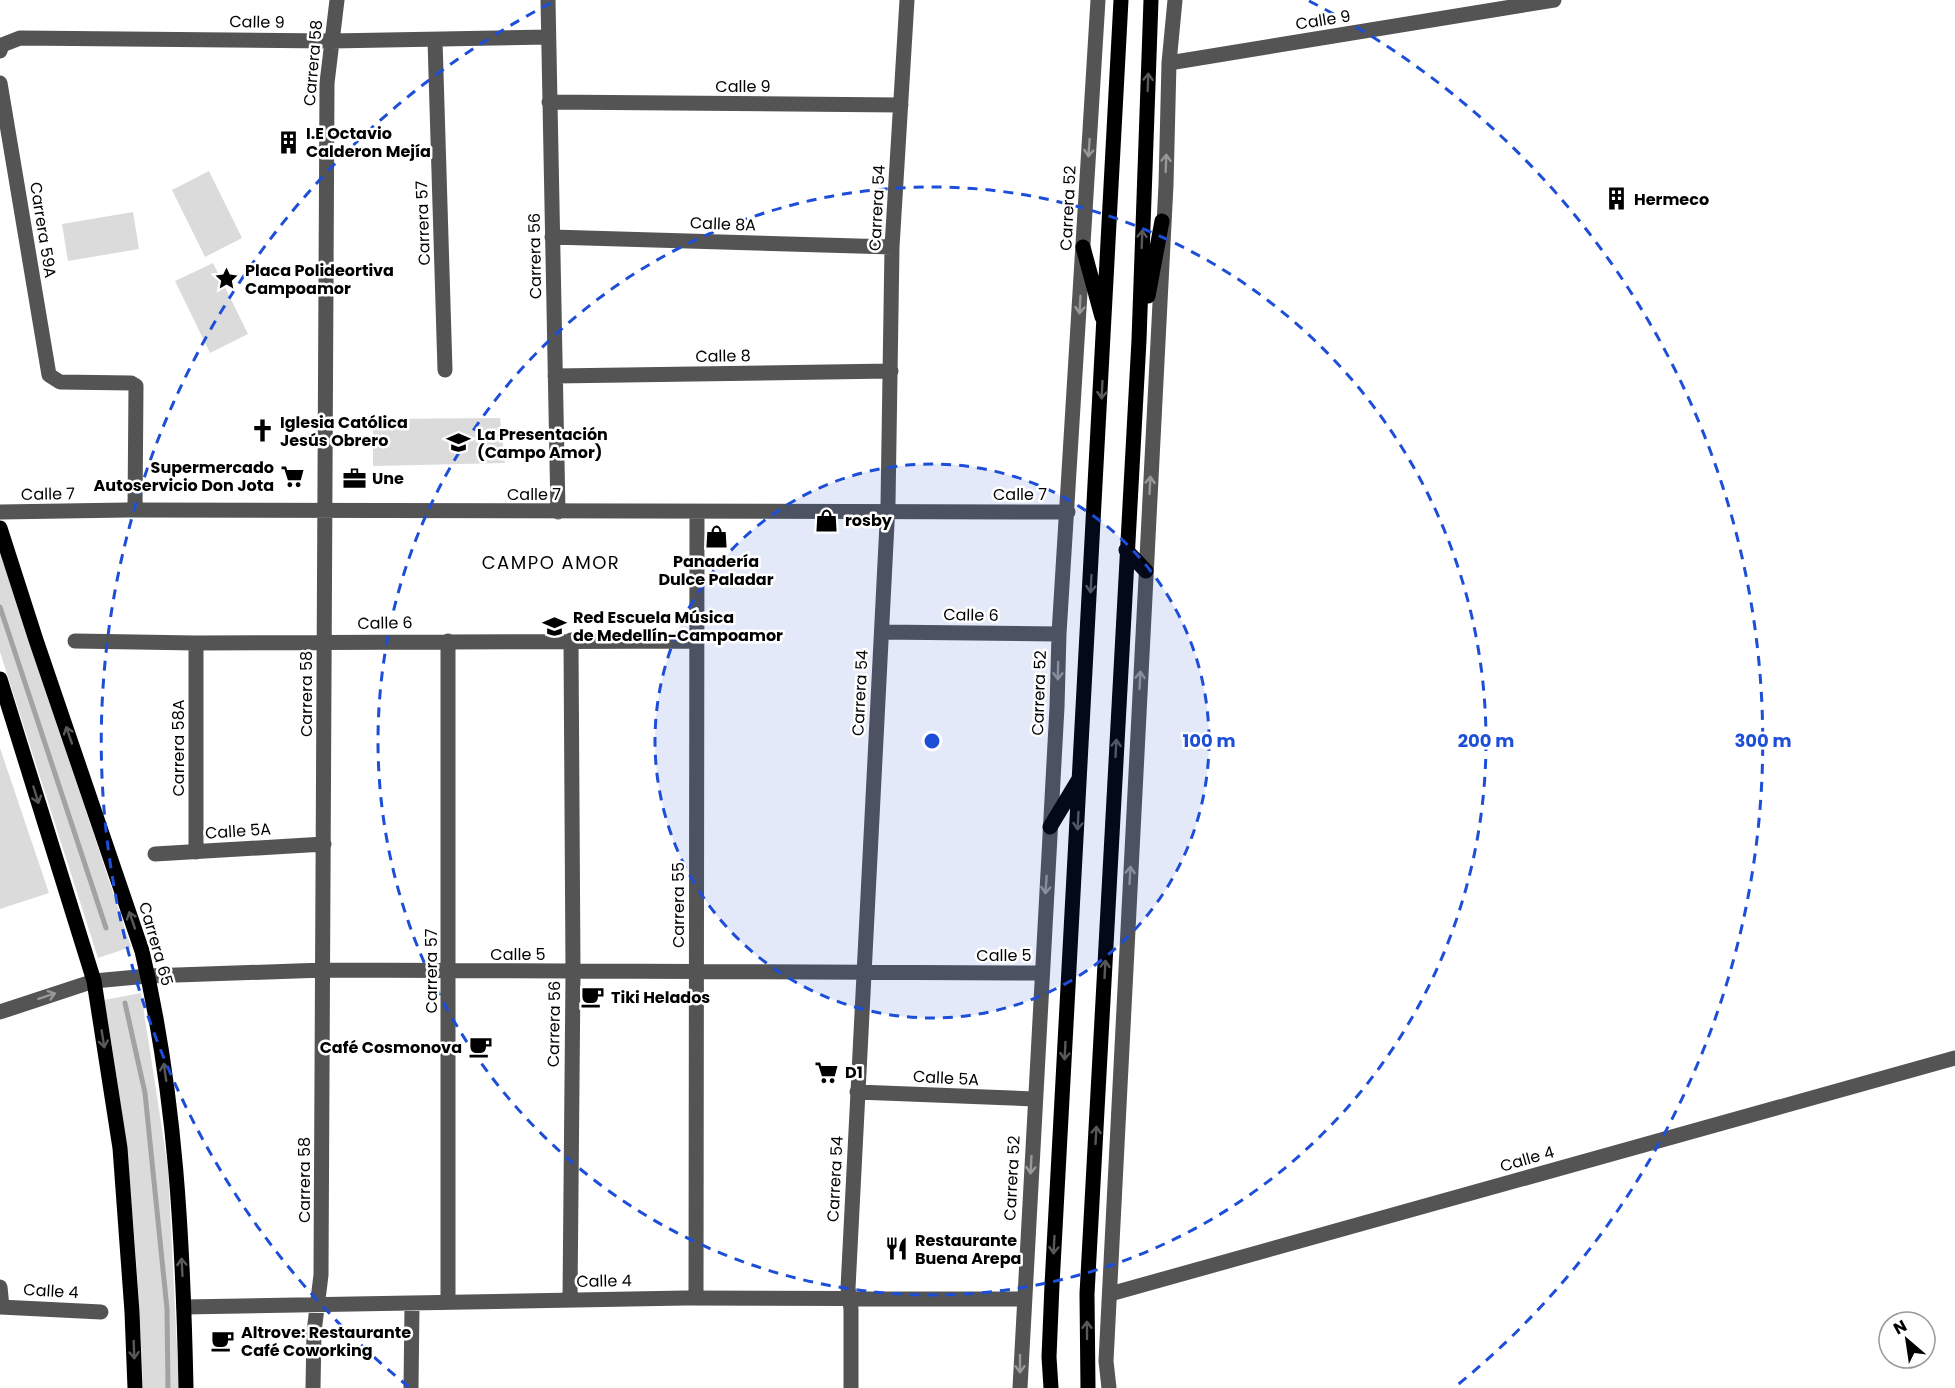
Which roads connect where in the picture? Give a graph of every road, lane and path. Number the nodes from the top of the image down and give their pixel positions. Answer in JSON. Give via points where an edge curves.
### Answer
{"nodes":[{"id":1,"x":337,"y":0,"type":"edge"},
{"id":2,"x":548,"y":0,"type":"edge"},
{"id":3,"x":907,"y":0,"type":"edge"},
{"id":4,"x":1098,"y":0,"type":"edge"},
{"id":5,"x":1121,"y":0,"type":"edge"},
{"id":6,"x":1151,"y":0,"type":"edge"},
{"id":7,"x":1175,"y":0,"type":"edge"},
{"id":8,"x":1554,"y":0,"type":"edge"},
{"id":9,"x":548,"y":37,"type":"junction"},
{"id":10,"x":435,"y":40,"type":"junction"},
{"id":11,"x":331,"y":41,"type":"junction"},
{"id":12,"x":1,"y":48,"type":"edge"},
{"id":13,"x":1169,"y":63,"type":"junction"},
{"id":14,"x":0,"y":83,"type":"edge"},
{"id":15,"x":549,"y":102,"type":"junction"},
{"id":16,"x":901,"y":105,"type":"junction"},
{"id":17,"x":5,"y":145,"type":"edge"},
{"id":18,"x":1162,"y":221,"type":"junction"},
{"id":19,"x":552,"y":237,"type":"junction"},
{"id":20,"x":892,"y":247,"type":"junction"},
{"id":21,"x":1083,"y":247,"type":"junction"},
{"id":22,"x":1105,"y":331,"type":"junction"},
{"id":23,"x":1139,"y":340,"type":"junction"},
{"id":24,"x":445,"y":370,"type":"dead end"},
{"id":25,"x":891,"y":371,"type":"junction"},
{"id":26,"x":555,"y":376,"type":"junction"},
{"id":27,"x":135,"y":510,"type":"junction"},
{"id":28,"x":0,"y":512,"type":"edge"},
{"id":29,"x":324,"y":512,"type":"junction"},
{"id":30,"x":558,"y":512,"type":"junction"},
{"id":31,"x":697,"y":512,"type":"junction"},
{"id":32,"x":887,"y":512,"type":"junction"},
{"id":33,"x":1068,"y":512,"type":"junction"},
{"id":34,"x":0,"y":528,"type":"edge"},
{"id":35,"x":1126,"y":550,"type":"junction"},
{"id":36,"x":1146,"y":571,"type":"junction"},
{"id":37,"x":882,"y":632,"type":"junction"},
{"id":38,"x":1059,"y":634,"type":"junction"},
{"id":39,"x":571,"y":640,"type":"junction"},
{"id":40,"x":75,"y":641,"type":"dead end"},
{"id":41,"x":448,"y":641,"type":"junction"},
{"id":42,"x":696,"y":641,"type":"junction"},
{"id":43,"x":324,"y":642,"type":"junction"},
{"id":44,"x":196,"y":644,"type":"junction"},
{"id":45,"x":0,"y":679,"type":"edge"},
{"id":46,"x":1080,"y":777,"type":"junction"},
{"id":47,"x":1050,"y":827,"type":"junction"},
{"id":48,"x":324,"y":844,"type":"junction"},
{"id":49,"x":196,"y":852,"type":"junction"},
{"id":50,"x":155,"y":854,"type":"dead end"},
{"id":51,"x":324,"y":970,"type":"junction"},
{"id":52,"x":449,"y":971,"type":"junction"},
{"id":53,"x":697,"y":971,"type":"junction"},
{"id":54,"x":863,"y":972,"type":"junction"},
{"id":55,"x":573,"y":973,"type":"junction"},
{"id":56,"x":1041,"y":973,"type":"junction"},
{"id":57,"x":148,"y":976,"type":"junction"},
{"id":58,"x":94,"y":981,"type":"junction"},
{"id":59,"x":0,"y":1012,"type":"edge"},
{"id":60,"x":1955,"y":1058,"type":"edge"},
{"id":61,"x":856,"y":1092,"type":"junction"},
{"id":62,"x":1035,"y":1099,"type":"junction"},
{"id":63,"x":0,"y":1287,"type":"edge"},
{"id":64,"x":1110,"y":1294,"type":"junction"},
{"id":65,"x":696,"y":1298,"type":"junction"},
{"id":66,"x":849,"y":1299,"type":"junction"},
{"id":67,"x":1024,"y":1299,"type":"junction"},
{"id":68,"x":570,"y":1300,"type":"junction"},
{"id":69,"x":448,"y":1302,"type":"junction"},
{"id":70,"x":318,"y":1304,"type":"junction"},
{"id":71,"x":412,"y":1305,"type":"junction"},
{"id":72,"x":1,"y":1307,"type":"edge"},
{"id":73,"x":184,"y":1307,"type":"junction"},
{"id":74,"x":101,"y":1312,"type":"dead end"},
{"id":75,"x":135,"y":1388,"type":"edge"},
{"id":76,"x":186,"y":1388,"type":"edge"},
{"id":77,"x":313,"y":1388,"type":"edge"},
{"id":78,"x":411,"y":1388,"type":"edge"},
{"id":79,"x":852,"y":1388,"type":"edge"},
{"id":80,"x":1020,"y":1388,"type":"edge"},
{"id":81,"x":1051,"y":1388,"type":"edge"},
{"id":82,"x":1088,"y":1388,"type":"edge"},
{"id":83,"x":1109,"y":1388,"type":"edge"}],
"edges":[{"from":1,"to":11,"type":"street","name":"Carrera 58"},
{"from":2,"to":9,"type":"street","name":"Carrera 56"},
{"from":3,"to":16,"type":"street","name":"Carrera 54"},
{"from":4,"to":21,"type":"street","name":"Carrera 52","one_way":true},
{"from":5,"to":22,"type":"main road"},
{"from":23,"to":6,"type":"main road","one_way":true},
{"from":7,"to":13,"type":"street"},
{"from":8,"to":13,"type":"street","name":"Calle 9"},
{"from":9,"to":10,"type":"street","name":"Calle 9"},
{"from":9,"to":15,"type":"street","name":"Carrera 56"},
{"from":10,"to":11,"type":"street","name":"Calle 9"},
{"from":10,"to":24,"type":"street","name":"Carrera 57"},
{"from":11,"to":12,"type":"street","name":"Calle 9","via":[[20,38]]},
{"from":11,"to":29,"type":"street","name":"Carrera 58","via":[[327,83]]},
{"from":18,"to":13,"type":"street","one_way":true},
{"from":14,"to":17,"type":"street","name":"Carrera 59A"},
{"from":15,"to":16,"type":"street","name":"Calle 9"},
{"from":15,"to":19,"type":"street","name":"Carrera 56"},
{"from":16,"to":20,"type":"street","name":"Carrera 54"},
{"from":17,"to":27,"type":"street","name":"Carrera 59A","via":[[49,375],[54,380],[136,386]]},
{"from":18,"to":23,"type":"main road"},
{"from":36,"to":18,"type":"street","one_way":true},
{"from":19,"to":20,"type":"street","name":"Calle 8A"},
{"from":19,"to":26,"type":"street","name":"Carrera 56"},
{"from":20,"to":25,"type":"street","name":"Carrera 54"},
{"from":21,"to":22,"type":"main road"},
{"from":21,"to":33,"type":"street","name":"Carrera 52","one_way":true},
{"from":22,"to":46,"type":"main road","one_way":true},
{"from":23,"to":35,"type":"main road"},
{"from":25,"to":26,"type":"street","name":"Calle 8"},
{"from":25,"to":32,"type":"street","name":"Carrera 54"},
{"from":26,"to":30,"type":"street","name":"Carrera 56"},
{"from":27,"to":28,"type":"street","name":"Calle 7"},
{"from":27,"to":29,"type":"street","name":"Calle 7"},
{"from":29,"to":30,"type":"street","name":"Calle 7"},
{"from":29,"to":43,"type":"street","name":"Carrera 58"},
{"from":30,"to":31,"type":"street","name":"Calle 7"},
{"from":31,"to":32,"type":"street","name":"Calle 7"},
{"from":31,"to":42,"type":"street","name":"Carrera 55"},
{"from":32,"to":33,"type":"street","name":"Calle 7"},
{"from":32,"to":37,"type":"street","name":"Carrera 54"},
{"from":33,"to":38,"type":"street","name":"Carrera 52"},
{"from":57,"to":34,"type":"main road","name":"Carrera 65","one_way":true},
{"from":35,"to":36,"type":"main road"},
{"from":82,"to":35,"type":"main road","one_way":true,"via":[[1087,1294]]},
{"from":64,"to":36,"type":"street","one_way":true},
{"from":37,"to":38,"type":"street","name":"Calle 6"},
{"from":37,"to":54,"type":"street","name":"Carrera 54"},
{"from":38,"to":47,"type":"street","name":"Carrera 52","one_way":true},
{"from":39,"to":41,"type":"street","name":"Calle 6"},
{"from":39,"to":42,"type":"street","name":"Calle 6"},
{"from":39,"to":55,"type":"street","name":"Carrera 56"},
{"from":40,"to":44,"type":"street","name":"Calle 6"},
{"from":41,"to":43,"type":"street","name":"Calle 6"},
{"from":41,"to":52,"type":"street","name":"Carrera 57"},
{"from":42,"to":53,"type":"street","name":"Carrera 55"},
{"from":43,"to":44,"type":"street","name":"Calle 6"},
{"from":43,"to":48,"type":"street","name":"Carrera 58"},
{"from":44,"to":49,"type":"street","name":"Carrera 58A"},
{"from":45,"to":58,"type":"main road","one_way":true},
{"from":46,"to":47,"type":"main road"},
{"from":46,"to":81,"type":"main road","one_way":true,"via":[[1052,1285]]},
{"from":47,"to":56,"type":"street","name":"Carrera 52","one_way":true},
{"from":48,"to":49,"type":"street","name":"Calle 5A"},
{"from":48,"to":51,"type":"street","name":"Carrera 58"},
{"from":49,"to":50,"type":"street","name":"Calle 5A"},
{"from":51,"to":52,"type":"street","name":"Calle 5"},
{"from":51,"to":57,"type":"street","name":"Calle 5"},
{"from":51,"to":70,"type":"street","name":"Carrera 58"},
{"from":52,"to":55,"type":"street","name":"Calle 5"},
{"from":52,"to":69,"type":"street","name":"Carrera 57"},
{"from":53,"to":54,"type":"street","name":"Calle 5"},
{"from":53,"to":55,"type":"street","name":"Calle 5"},
{"from":53,"to":65,"type":"street","name":"Carrera 55"},
{"from":54,"to":56,"type":"street","name":"Calle 5"},
{"from":54,"to":61,"type":"street","name":"Carrera 54"},
{"from":55,"to":68,"type":"street","name":"Carrera 56"},
{"from":56,"to":62,"type":"street","name":"Carrera 52"},
{"from":57,"to":58,"type":"street","name":"Calle 5"},
{"from":73,"to":57,"type":"main road","name":"Carrera 65","one_way":true,"via":[[172,1127]]},
{"from":59,"to":58,"type":"street","name":"Calle 5","one_way":true},
{"from":58,"to":75,"type":"main road","one_way":true,"via":[[120,1148]]},
{"from":60,"to":64,"type":"street","name":"Calle 4"},
{"from":61,"to":62,"type":"street","name":"Calle 5A"},
{"from":61,"to":66,"type":"street","name":"Carrera 54"},
{"from":62,"to":67,"type":"street","name":"Carrera 52","one_way":true},
{"from":63,"to":72,"type":"street"},
{"from":64,"to":83,"type":"street","via":[[1106,1361]]},
{"from":65,"to":66,"type":"street","name":"Calle 4"},
{"from":65,"to":68,"type":"street","name":"Calle 4"},
{"from":66,"to":67,"type":"street","name":"Calle 4"},
{"from":66,"to":79,"type":"street","name":"Carrera 54"},
{"from":67,"to":80,"type":"street","name":"Carrera 52","one_way":true},
{"from":68,"to":69,"type":"street","name":"Calle 4"},
{"from":69,"to":71,"type":"street","name":"Calle 4"},
{"from":70,"to":71,"type":"street","name":"Calle 4"},
{"from":70,"to":73,"type":"street","name":"Calle 4"},
{"from":70,"to":77,"type":"street","name":"Carrera 58"},
{"from":71,"to":78,"type":"street"},
{"from":72,"to":74,"type":"street","name":"Calle 4"},
{"from":73,"to":76,"type":"main road","name":"Carrera 65"}]}
